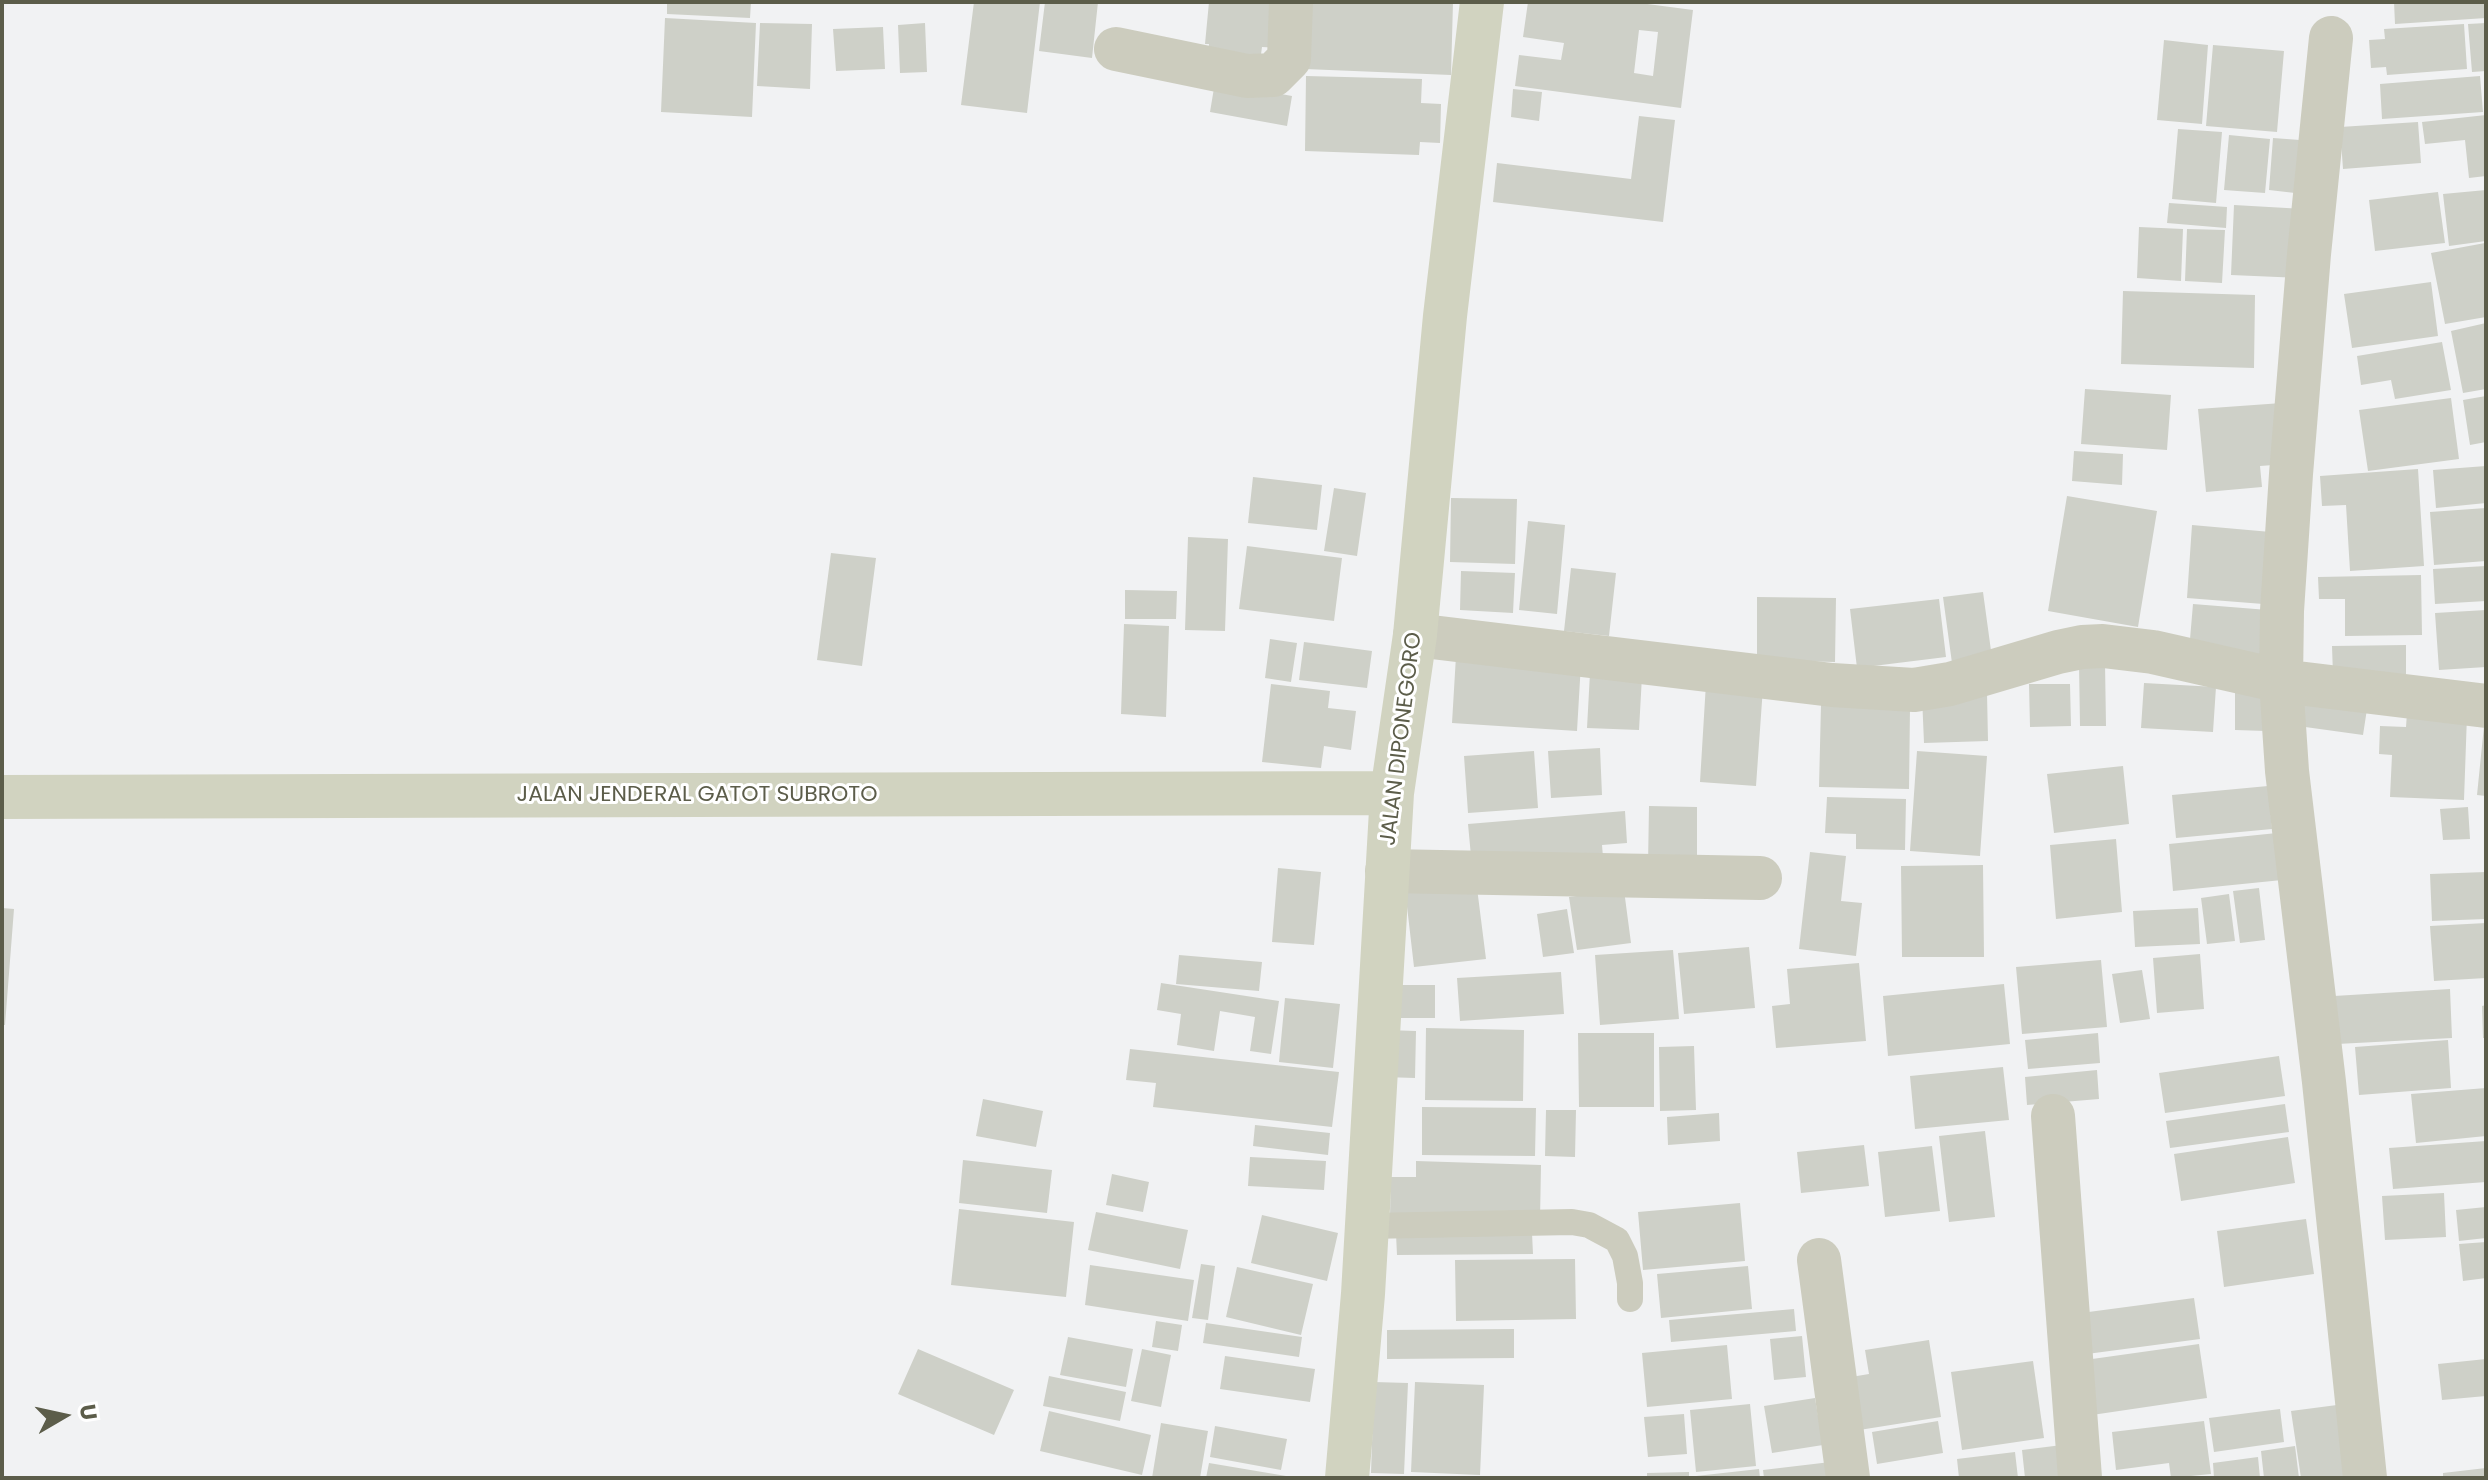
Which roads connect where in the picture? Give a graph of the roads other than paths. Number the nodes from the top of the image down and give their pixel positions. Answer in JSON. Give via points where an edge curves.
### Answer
{"nodes":[{"id":1,"x":1291,"y":2,"type":"edge"},
{"id":2,"x":1482,"y":2,"type":"edge"},
{"id":3,"x":2331,"y":38,"type":"dead end"},
{"id":4,"x":1116,"y":49,"type":"dead end"},
{"id":5,"x":1415,"y":635,"type":"junction"},
{"id":6,"x":2281,"y":681,"type":"junction"},
{"id":7,"x":2486,"y":706,"type":"edge"},
{"id":8,"x":1392,"y":793,"type":"junction"},
{"id":9,"x":2,"y":797,"type":"edge"},
{"id":10,"x":1387,"y":871,"type":"junction"},
{"id":11,"x":1760,"y":878,"type":"dead end"},
{"id":12,"x":2053,"y":1116,"type":"dead end"},
{"id":13,"x":1367,"y":1226,"type":"junction"},
{"id":14,"x":1819,"y":1260,"type":"dead end"},
{"id":15,"x":1630,"y":1299,"type":"dead end"},
{"id":16,"x":1347,"y":1478,"type":"edge"},
{"id":17,"x":1848,"y":1478,"type":"edge"},
{"id":18,"x":2080,"y":1478,"type":"edge"},
{"id":19,"x":2365,"y":1478,"type":"edge"}],
"edges":[{"from":1,"to":4,"type":"street","via":[[1289,59],[1273,75],[1247,76]]},
{"from":2,"to":5,"type":"main road","name":"JALAN DIPONEGORO"},
{"from":3,"to":6,"type":"street","via":[[2291,474]]},
{"from":5,"to":6,"type":"street","via":[[1885,689],[1941,686],[2058,652],[2103,646]]},
{"from":5,"to":8,"type":"main road","name":"JALAN DIPONEGORO"},
{"from":6,"to":7,"type":"street"},
{"from":6,"to":19,"type":"street"},
{"from":8,"to":9,"type":"main road","name":"JALAN JENDERAL GATOT SUBROTO"},
{"from":8,"to":10,"type":"main road","name":"JALAN DIPONEGORO"},
{"from":10,"to":11,"type":"street"},
{"from":10,"to":13,"type":"main road","name":"JALAN DIPONEGORO"},
{"from":12,"to":18,"type":"street"},
{"from":13,"to":15,"type":"lane","via":[[1589,1225],[1617,1240],[1625,1256]]},
{"from":13,"to":16,"type":"main road","name":"JALAN DIPONEGORO"},
{"from":14,"to":17,"type":"street"}]}
